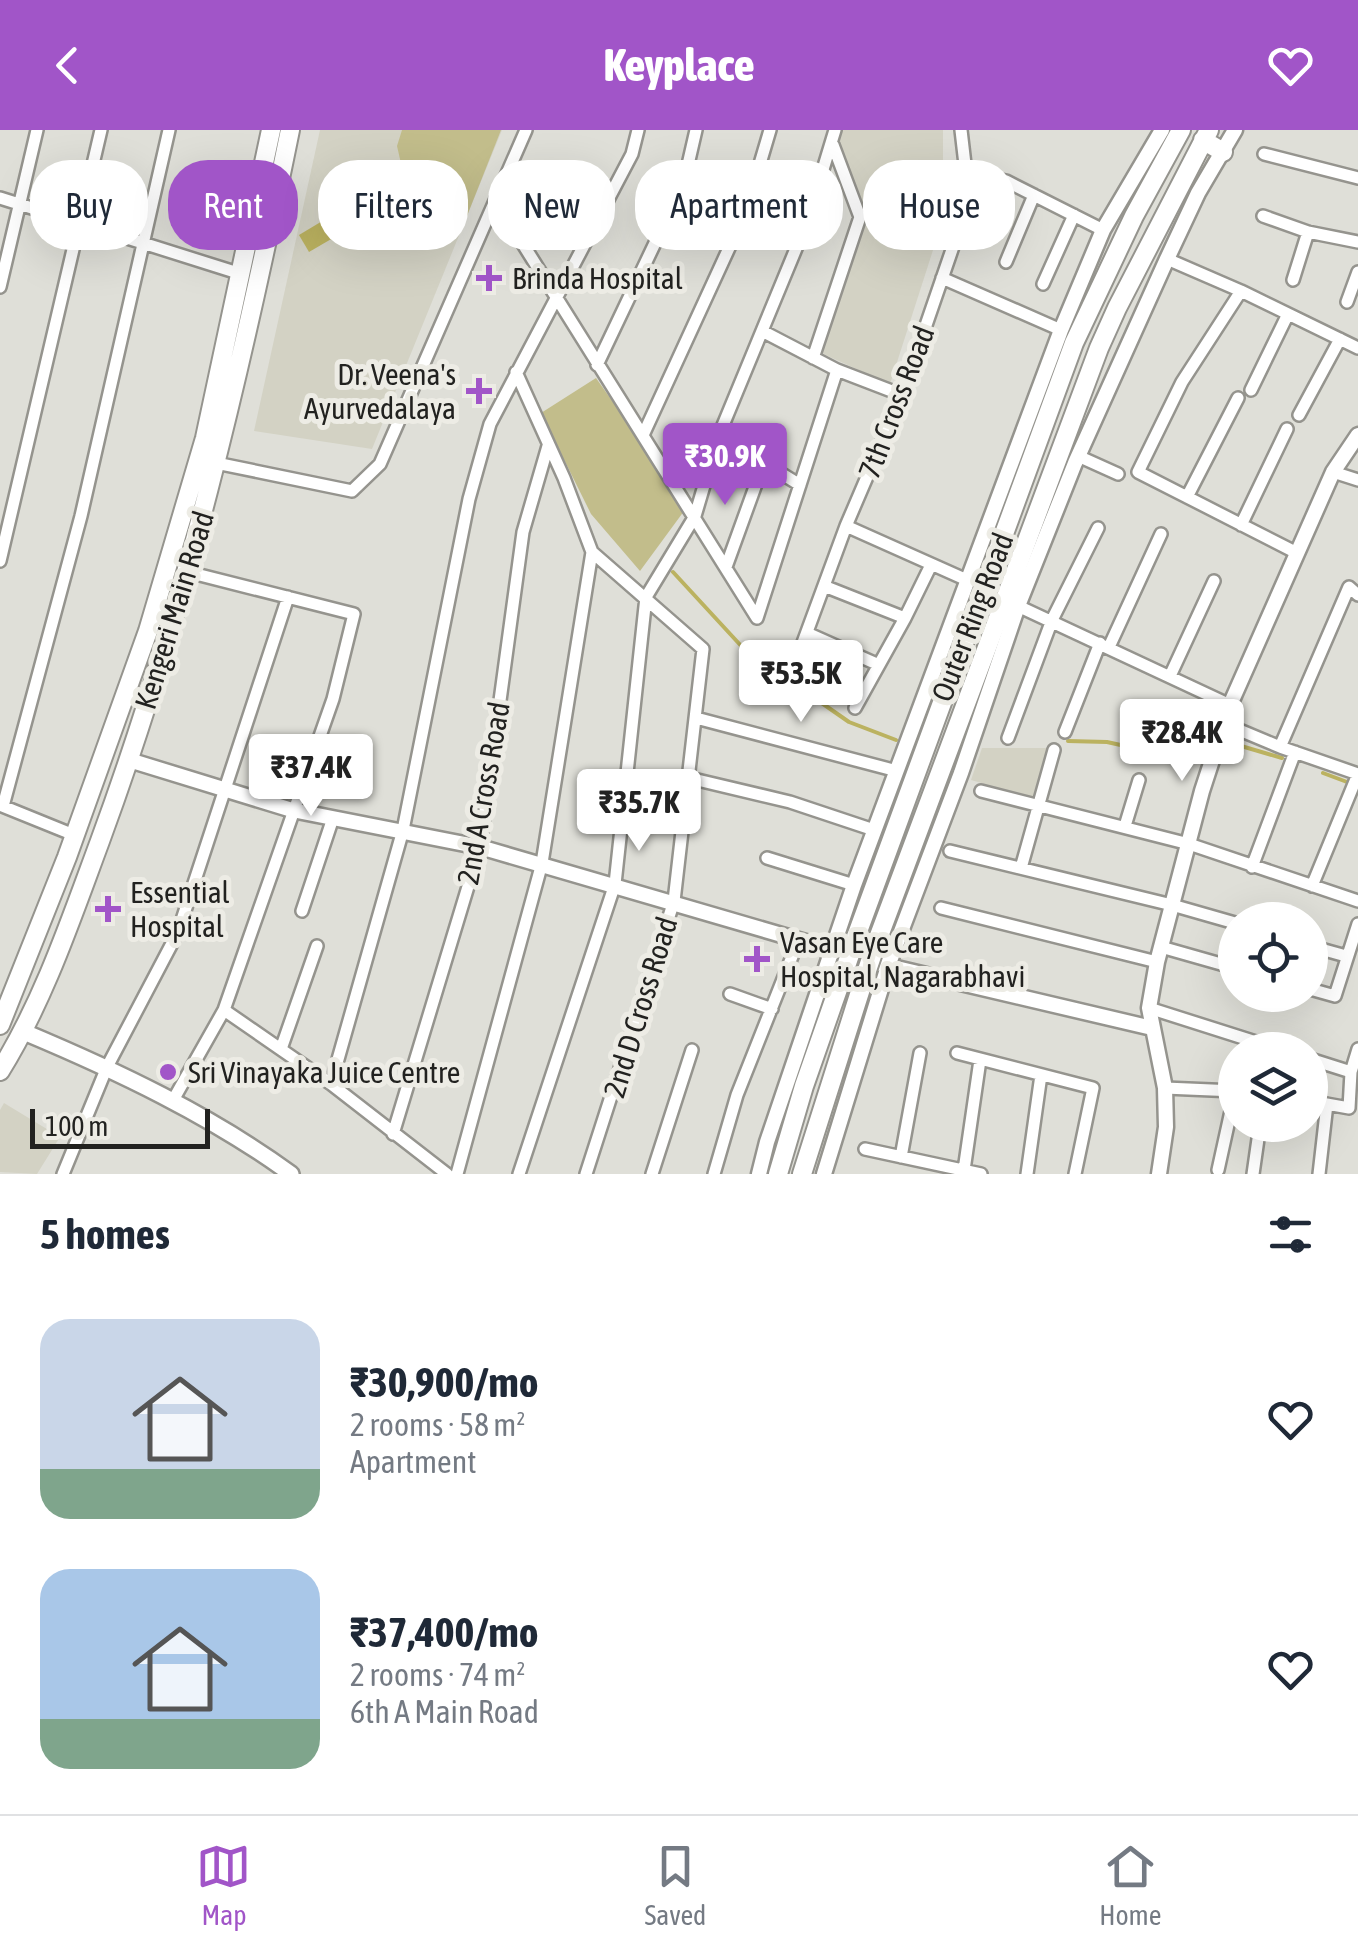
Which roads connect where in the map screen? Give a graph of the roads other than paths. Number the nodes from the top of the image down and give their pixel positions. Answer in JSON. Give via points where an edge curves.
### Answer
{"nodes":[{"id":1,"x":37,"y":130,"type":"edge"},
{"id":2,"x":101,"y":130,"type":"edge"},
{"id":3,"x":169,"y":130,"type":"edge"},
{"id":4,"x":271,"y":130,"type":"edge"},
{"id":5,"x":290,"y":130,"type":"edge"},
{"id":6,"x":526,"y":130,"type":"edge"},
{"id":7,"x":638,"y":130,"type":"edge"},
{"id":8,"x":696,"y":130,"type":"edge"},
{"id":9,"x":770,"y":130,"type":"edge"},
{"id":10,"x":835,"y":130,"type":"edge"},
{"id":11,"x":961,"y":130,"type":"edge"},
{"id":12,"x":1162,"y":130,"type":"edge"},
{"id":13,"x":1181,"y":130,"type":"edge"},
{"id":14,"x":1235,"y":130,"type":"edge"},
{"id":15,"x":1206,"y":135,"type":"edge"},
{"id":16,"x":833,"y":146,"type":"junction"},
{"id":17,"x":1223,"y":152,"type":"junction"},
{"id":18,"x":1264,"y":154,"type":"dead end"},
{"id":19,"x":94,"y":160,"type":"edge"},
{"id":20,"x":513,"y":160,"type":"edge"},
{"id":21,"x":964,"y":160,"type":"edge"},
{"id":22,"x":1358,"y":178,"type":"edge"},
{"id":23,"x":1015,"y":185,"type":"edge"},
{"id":24,"x":1034,"y":195,"type":"junction"},
{"id":25,"x":0,"y":198,"type":"edge"},
{"id":26,"x":20,"y":204,"type":"junction"},
{"id":27,"x":30,"y":207,"type":"edge"},
{"id":28,"x":1074,"y":215,"type":"junction"},
{"id":29,"x":1263,"y":216,"type":"dead end"},
{"id":30,"x":488,"y":219,"type":"edge"},
{"id":31,"x":148,"y":228,"type":"edge"},
{"id":32,"x":1103,"y":230,"type":"junction"},
{"id":33,"x":1308,"y":232,"type":"junction"},
{"id":34,"x":1358,"y":242,"type":"edge"},
{"id":35,"x":148,"y":243,"type":"edge"},
{"id":36,"x":74,"y":250,"type":"edge"},
{"id":37,"x":143,"y":250,"type":"edge"},
{"id":38,"x":527,"y":250,"type":"edge"},
{"id":39,"x":952,"y":250,"type":"edge"},
{"id":40,"x":1167,"y":259,"type":"junction"},
{"id":41,"x":1006,"y":262,"type":"dead end"},
{"id":42,"x":1358,"y":272,"type":"edge"},
{"id":43,"x":238,"y":273,"type":"junction"},
{"id":44,"x":942,"y":278,"type":"junction"},
{"id":45,"x":1293,"y":280,"type":"dead end"},
{"id":46,"x":1043,"y":284,"type":"dead end"},
{"id":47,"x":0,"y":288,"type":"edge"},
{"id":48,"x":1241,"y":291,"type":"junction"},
{"id":49,"x":557,"y":296,"type":"junction"},
{"id":50,"x":1347,"y":302,"type":"dead end"},
{"id":51,"x":1288,"y":314,"type":"junction"},
{"id":52,"x":1061,"y":330,"type":"junction"},
{"id":53,"x":764,"y":332,"type":"junction"},
{"id":54,"x":1340,"y":339,"type":"junction"},
{"id":55,"x":1358,"y":348,"type":"edge"},
{"id":56,"x":814,"y":358,"type":"junction"},
{"id":57,"x":597,"y":365,"type":"junction"},
{"id":58,"x":837,"y":370,"type":"junction"},
{"id":59,"x":516,"y":372,"type":"junction"},
{"id":60,"x":1252,"y":390,"type":"dead end"},
{"id":61,"x":902,"y":395,"type":"junction"},
{"id":62,"x":1238,"y":398,"type":"dead end"},
{"id":63,"x":1299,"y":415,"type":"dead end"},
{"id":64,"x":1287,"y":430,"type":"dead end"},
{"id":65,"x":644,"y":434,"type":"junction"},
{"id":66,"x":1358,"y":434,"type":"edge"},
{"id":67,"x":719,"y":435,"type":"junction"},
{"id":68,"x":548,"y":446,"type":"junction"},
{"id":69,"x":1078,"y":456,"type":"junction"},
{"id":70,"x":764,"y":462,"type":"junction"},
{"id":71,"x":216,"y":463,"type":"junction"},
{"id":72,"x":1333,"y":472,"type":"junction"},
{"id":73,"x":1118,"y":474,"type":"dead end"},
{"id":74,"x":1358,"y":480,"type":"edge"},
{"id":75,"x":800,"y":485,"type":"junction"},
{"id":76,"x":1187,"y":497,"type":"junction"},
{"id":77,"x":695,"y":516,"type":"junction"},
{"id":78,"x":1241,"y":525,"type":"junction"},
{"id":79,"x":846,"y":526,"type":"junction"},
{"id":80,"x":1098,"y":528,"type":"dead end"},
{"id":81,"x":1161,"y":534,"type":"dead end"},
{"id":82,"x":592,"y":552,"type":"junction"},
{"id":83,"x":1297,"y":554,"type":"junction"},
{"id":84,"x":0,"y":561,"type":"edge"},
{"id":85,"x":931,"y":565,"type":"junction"},
{"id":86,"x":726,"y":567,"type":"junction"},
{"id":87,"x":188,"y":572,"type":"junction"},
{"id":88,"x":967,"y":580,"type":"junction"},
{"id":89,"x":1214,"y":581,"type":"dead end"},
{"id":90,"x":824,"y":586,"type":"junction"},
{"id":91,"x":1358,"y":594,"type":"edge"},
{"id":92,"x":646,"y":596,"type":"junction"},
{"id":93,"x":288,"y":598,"type":"junction"},
{"id":94,"x":1018,"y":606,"type":"junction"},
{"id":95,"x":905,"y":618,"type":"junction"},
{"id":96,"x":1052,"y":620,"type":"junction"},
{"id":97,"x":807,"y":634,"type":"junction"},
{"id":98,"x":1105,"y":645,"type":"junction"},
{"id":99,"x":878,"y":665,"type":"junction"},
{"id":100,"x":794,"y":667,"type":"dead end"},
{"id":101,"x":1170,"y":676,"type":"junction"},
{"id":102,"x":1230,"y":705,"type":"junction"},
{"id":103,"x":855,"y":708,"type":"dead end"},
{"id":104,"x":696,"y":718,"type":"junction"},
{"id":105,"x":1225,"y":724,"type":"junction"},
{"id":106,"x":1064,"y":732,"type":"dead end"},
{"id":107,"x":1008,"y":738,"type":"dead end"},
{"id":108,"x":1280,"y":748,"type":"junction"},
{"id":109,"x":1054,"y":750,"type":"dead end"},
{"id":110,"x":1295,"y":752,"type":"junction"},
{"id":111,"x":128,"y":760,"type":"junction"},
{"id":112,"x":897,"y":771,"type":"junction"},
{"id":113,"x":1357,"y":771,"type":"edge"},
{"id":114,"x":689,"y":778,"type":"junction"},
{"id":115,"x":1139,"y":780,"type":"dead end"},
{"id":116,"x":227,"y":790,"type":"junction"},
{"id":117,"x":981,"y":791,"type":"dead end"},
{"id":118,"x":1038,"y":804,"type":"junction"},
{"id":119,"x":2,"y":805,"type":"edge"},
{"id":120,"x":292,"y":810,"type":"junction"},
{"id":121,"x":333,"y":818,"type":"junction"},
{"id":122,"x":1124,"y":826,"type":"junction"},
{"id":123,"x":402,"y":830,"type":"junction"},
{"id":124,"x":874,"y":830,"type":"junction"},
{"id":125,"x":74,"y":835,"type":"junction"},
{"id":126,"x":1189,"y":844,"type":"junction"},
{"id":127,"x":480,"y":847,"type":"junction"},
{"id":128,"x":950,"y":851,"type":"dead end"},
{"id":129,"x":767,"y":858,"type":"dead end"},
{"id":130,"x":542,"y":862,"type":"junction"},
{"id":131,"x":1252,"y":867,"type":"junction"},
{"id":132,"x":1022,"y":868,"type":"junction"},
{"id":133,"x":614,"y":884,"type":"junction"},
{"id":134,"x":854,"y":885,"type":"junction"},
{"id":135,"x":1312,"y":886,"type":"junction"},
{"id":136,"x":1358,"y":900,"type":"edge"},
{"id":137,"x":674,"y":901,"type":"junction"},
{"id":138,"x":1172,"y":904,"type":"junction"},
{"id":139,"x":941,"y":908,"type":"dead end"},
{"id":140,"x":302,"y":911,"type":"dead end"},
{"id":141,"x":1218,"y":918,"type":"edge"},
{"id":142,"x":1357,"y":933,"type":"edge"},
{"id":143,"x":800,"y":938,"type":"junction"},
{"id":144,"x":317,"y":946,"type":"dead end"},
{"id":145,"x":1161,"y":947,"type":"junction"},
{"id":146,"x":832,"y":950,"type":"junction"},
{"id":147,"x":1328,"y":951,"type":"edge"},
{"id":148,"x":1346,"y":956,"type":"junction"},
{"id":149,"x":1157,"y":962,"type":"junction"},
{"id":150,"x":1218,"y":963,"type":"edge"},
{"id":151,"x":888,"y":966,"type":"junction"},
{"id":152,"x":730,"y":994,"type":"dead end"},
{"id":153,"x":1328,"y":994,"type":"edge"},
{"id":154,"x":1149,"y":1008,"type":"junction"},
{"id":155,"x":772,"y":1009,"type":"junction"},
{"id":156,"x":224,"y":1010,"type":"junction"},
{"id":157,"x":0,"y":1026,"type":"edge"},
{"id":158,"x":1152,"y":1028,"type":"junction"},
{"id":159,"x":24,"y":1032,"type":"junction"},
{"id":160,"x":1224,"y":1032,"type":"edge"},
{"id":161,"x":281,"y":1049,"type":"junction"},
{"id":162,"x":692,"y":1050,"type":"dead end"},
{"id":163,"x":1358,"y":1050,"type":"edge"},
{"id":164,"x":957,"y":1053,"type":"dead end"},
{"id":165,"x":920,"y":1054,"type":"dead end"},
{"id":166,"x":980,"y":1060,"type":"junction"},
{"id":167,"x":1328,"y":1065,"type":"edge"},
{"id":168,"x":107,"y":1066,"type":"junction"},
{"id":169,"x":0,"y":1071,"type":"edge"},
{"id":170,"x":1352,"y":1072,"type":"junction"},
{"id":171,"x":1041,"y":1075,"type":"junction"},
{"id":172,"x":331,"y":1084,"type":"junction"},
{"id":173,"x":1164,"y":1088,"type":"junction"},
{"id":174,"x":1218,"y":1091,"type":"edge"},
{"id":175,"x":172,"y":1102,"type":"junction"},
{"id":176,"x":1328,"y":1104,"type":"edge"},
{"id":177,"x":393,"y":1134,"type":"junction"},
{"id":178,"x":1224,"y":1142,"type":"edge"},
{"id":179,"x":1257,"y":1142,"type":"edge"},
{"id":180,"x":1323,"y":1142,"type":"edge"},
{"id":181,"x":864,"y":1150,"type":"dead end"},
{"id":182,"x":901,"y":1157,"type":"junction"},
{"id":183,"x":964,"y":1170,"type":"junction"},
{"id":184,"x":1218,"y":1170,"type":"dead end"},
{"id":185,"x":66,"y":1173,"type":"edge"},
{"id":186,"x":291,"y":1174,"type":"edge"},
{"id":187,"x":447,"y":1174,"type":"edge"},
{"id":188,"x":457,"y":1174,"type":"edge"},
{"id":189,"x":519,"y":1174,"type":"edge"},
{"id":190,"x":586,"y":1174,"type":"edge"},
{"id":191,"x":652,"y":1174,"type":"edge"},
{"id":192,"x":714,"y":1174,"type":"edge"},
{"id":193,"x":759,"y":1174,"type":"edge"},
{"id":194,"x":778,"y":1174,"type":"edge"},
{"id":195,"x":802,"y":1174,"type":"edge"},
{"id":196,"x":824,"y":1174,"type":"edge"},
{"id":197,"x":981,"y":1174,"type":"edge"},
{"id":198,"x":1026,"y":1174,"type":"edge"},
{"id":199,"x":1074,"y":1174,"type":"edge"},
{"id":200,"x":1159,"y":1174,"type":"edge"},
{"id":201,"x":1252,"y":1174,"type":"edge"},
{"id":202,"x":1320,"y":1174,"type":"edge"}],
"edges":[{"from":1,"to":26,"type":"street"},
{"from":2,"to":19,"type":"street"},
{"from":3,"to":31,"type":"street"},
{"from":4,"to":43,"type":"main road","name":"Kengeri Main Road"},
{"from":5,"to":71,"type":"main road","name":"Kengeri Main Road"},
{"from":6,"to":20,"type":"street"},
{"from":7,"to":49,"type":"street","via":[[632,154]]},
{"from":8,"to":57,"type":"street","via":[[684,182]]},
{"from":9,"to":65,"type":"street","via":[[746,211]]},
{"from":10,"to":16,"type":"street"},
{"from":11,"to":21,"type":"street","name":"7th Cross Road"},
{"from":12,"to":32,"type":"street"},
{"from":13,"to":194,"type":"main road","name":"Outer Ring Road","bridge":true,"via":[[1074,343],[856,936]]},
{"from":14,"to":17,"type":"street"},
{"from":15,"to":17,"type":"main road"},
{"from":15,"to":195,"type":"main road","name":"Outer Ring Road","bridge":true,"via":[[1099,348],[876,944]]},
{"from":16,"to":53,"type":"street"},
{"from":16,"to":56,"type":"street","via":[[860,217]]},
{"from":17,"to":40,"type":"street"},
{"from":18,"to":22,"type":"street"},
{"from":23,"to":24,"type":"street"},
{"from":24,"to":28,"type":"street"},
{"from":24,"to":41,"type":"street"},
{"from":25,"to":26,"type":"street"},
{"from":26,"to":27,"type":"street"},
{"from":26,"to":47,"type":"street"},
{"from":28,"to":32,"type":"street"},
{"from":28,"to":46,"type":"street"},
{"from":29,"to":33,"type":"street"},
{"from":30,"to":71,"type":"street","via":[[380,464],[352,491]]},
{"from":32,"to":52,"type":"street"},
{"from":33,"to":34,"type":"street"},
{"from":33,"to":45,"type":"street"},
{"from":35,"to":43,"type":"street"},
{"from":36,"to":84,"type":"street"},
{"from":37,"to":119,"type":"street"},
{"from":38,"to":49,"type":"street"},
{"from":39,"to":44,"type":"street","name":"7th Cross Road"},
{"from":40,"to":48,"type":"street"},
{"from":40,"to":69,"type":"street"},
{"from":42,"to":50,"type":"street"},
{"from":43,"to":125,"type":"main road","name":"Kengeri Main Road","via":[[205,438],[148,631]]},
{"from":44,"to":52,"type":"street"},
{"from":44,"to":61,"type":"street","name":"7th Cross Road"},
{"from":48,"to":51,"type":"street"},
{"from":48,"to":76,"type":"street","via":[[1182,382],[1138,472]]},
{"from":49,"to":57,"type":"street"},
{"from":49,"to":59,"type":"street"},
{"from":51,"to":54,"type":"street"},
{"from":51,"to":60,"type":"street"},
{"from":52,"to":88,"type":"street"},
{"from":53,"to":56,"type":"street"},
{"from":53,"to":67,"type":"street"},
{"from":54,"to":55,"type":"street"},
{"from":54,"to":63,"type":"street"},
{"from":56,"to":58,"type":"street"},
{"from":57,"to":65,"type":"street"},
{"from":58,"to":61,"type":"street"},
{"from":58,"to":75,"type":"street"},
{"from":59,"to":68,"type":"street"},
{"from":59,"to":123,"type":"street","via":[[490,424],[469,499]]},
{"from":61,"to":79,"type":"street","name":"7th Cross Road"},
{"from":62,"to":76,"type":"street"},
{"from":64,"to":78,"type":"street"},
{"from":65,"to":77,"type":"street"},
{"from":66,"to":72,"type":"street"},
{"from":67,"to":70,"type":"street"},
{"from":67,"to":77,"type":"street"},
{"from":68,"to":82,"type":"street"},
{"from":68,"to":127,"type":"street","name":"2nd A Cross Road","via":[[523,532]]},
{"from":69,"to":73,"type":"street"},
{"from":69,"to":94,"type":"street"},
{"from":70,"to":75,"type":"street"},
{"from":70,"to":86,"type":"street"},
{"from":71,"to":87,"type":"main road","name":"Kengeri Main Road"},
{"from":72,"to":74,"type":"street"},
{"from":72,"to":83,"type":"street"},
{"from":75,"to":86,"type":"street","via":[[756,618]]},
{"from":76,"to":78,"type":"street"},
{"from":77,"to":86,"type":"street"},
{"from":77,"to":92,"type":"street"},
{"from":78,"to":83,"type":"street"},
{"from":79,"to":85,"type":"street"},
{"from":79,"to":90,"type":"street","name":"7th Cross Road"},
{"from":80,"to":96,"type":"street"},
{"from":81,"to":98,"type":"street"},
{"from":82,"to":92,"type":"street"},
{"from":82,"to":130,"type":"street"},
{"from":83,"to":102,"type":"street"},
{"from":85,"to":88,"type":"street"},
{"from":85,"to":95,"type":"street"},
{"from":87,"to":93,"type":"street"},
{"from":87,"to":111,"type":"main road","name":"Kengeri Main Road"},
{"from":88,"to":112,"type":"street"},
{"from":89,"to":101,"type":"street"},
{"from":90,"to":95,"type":"street"},
{"from":90,"to":97,"type":"street","name":"7th Cross Road"},
{"from":91,"to":108,"type":"street","via":[[1349,587]]},
{"from":92,"to":104,"type":"street","name":"2nd D Cross Road","via":[[703,649]]},
{"from":92,"to":133,"type":"street"},
{"from":93,"to":116,"type":"street"},
{"from":93,"to":120,"type":"street","via":[[354,614],[333,699]]},
{"from":94,"to":96,"type":"street"},
{"from":94,"to":151,"type":"street"},
{"from":95,"to":99,"type":"street"},
{"from":96,"to":98,"type":"street"},
{"from":96,"to":107,"type":"street"},
{"from":97,"to":99,"type":"street"},
{"from":97,"to":100,"type":"street","name":"7th Cross Road"},
{"from":98,"to":101,"type":"street"},
{"from":98,"to":106,"type":"street"},
{"from":99,"to":103,"type":"street"},
{"from":101,"to":102,"type":"street"},
{"from":102,"to":105,"type":"street"},
{"from":104,"to":112,"type":"street"},
{"from":104,"to":114,"type":"street","name":"2nd D Cross Road"},
{"from":105,"to":108,"type":"street"},
{"from":105,"to":126,"type":"street"},
{"from":108,"to":110,"type":"street"},
{"from":109,"to":118,"type":"street"},
{"from":110,"to":113,"type":"street"},
{"from":110,"to":131,"type":"street"},
{"from":111,"to":116,"type":"street"},
{"from":111,"to":159,"type":"main road","name":"Kengeri Main Road"},
{"from":112,"to":124,"type":"street"},
{"from":113,"to":135,"type":"street"},
{"from":114,"to":124,"type":"street"},
{"from":114,"to":137,"type":"street","name":"2nd D Cross Road"},
{"from":115,"to":122,"type":"street"},
{"from":116,"to":120,"type":"street"},
{"from":116,"to":168,"type":"street","via":[[178,932]]},
{"from":117,"to":118,"type":"street"},
{"from":118,"to":122,"type":"street"},
{"from":118,"to":132,"type":"street"},
{"from":119,"to":125,"type":"street"},
{"from":120,"to":121,"type":"street"},
{"from":120,"to":156,"type":"street"},
{"from":121,"to":123,"type":"street"},
{"from":121,"to":140,"type":"street"},
{"from":122,"to":126,"type":"street"},
{"from":123,"to":127,"type":"street"},
{"from":123,"to":172,"type":"street"},
{"from":124,"to":134,"type":"street"},
{"from":125,"to":157,"type":"main road","name":"Kengeri Main Road"},
{"from":126,"to":131,"type":"street"},
{"from":126,"to":138,"type":"street"},
{"from":127,"to":130,"type":"street"},
{"from":127,"to":177,"type":"street","name":"2nd A Cross Road"},
{"from":128,"to":132,"type":"street"},
{"from":129,"to":134,"type":"street"},
{"from":130,"to":133,"type":"street"},
{"from":130,"to":188,"type":"street"},
{"from":131,"to":135,"type":"street"},
{"from":132,"to":138,"type":"street"},
{"from":133,"to":137,"type":"street"},
{"from":133,"to":189,"type":"street"},
{"from":134,"to":146,"type":"street"},
{"from":135,"to":136,"type":"street"},
{"from":137,"to":143,"type":"street"},
{"from":137,"to":190,"type":"street","name":"2nd D Cross Road"},
{"from":138,"to":141,"type":"street"},
{"from":138,"to":145,"type":"street"},
{"from":139,"to":149,"type":"street"},
{"from":142,"to":148,"type":"street"},
{"from":143,"to":146,"type":"street"},
{"from":143,"to":155,"type":"street"},
{"from":144,"to":161,"type":"street"},
{"from":145,"to":149,"type":"street"},
{"from":145,"to":150,"type":"street"},
{"from":146,"to":151,"type":"street"},
{"from":146,"to":193,"type":"street"},
{"from":147,"to":148,"type":"street"},
{"from":148,"to":153,"type":"street","via":[[1334,996]]},
{"from":149,"to":154,"type":"street"},
{"from":151,"to":158,"type":"street"},
{"from":151,"to":196,"type":"street"},
{"from":152,"to":155,"type":"street"},
{"from":154,"to":158,"type":"street"},
{"from":154,"to":160,"type":"street"},
{"from":155,"to":192,"type":"street"},
{"from":156,"to":161,"type":"street"},
{"from":156,"to":175,"type":"street"},
{"from":158,"to":173,"type":"street"},
{"from":159,"to":168,"type":"main road"},
{"from":159,"to":169,"type":"main road","name":"Kengeri Main Road"},
{"from":161,"to":172,"type":"street"},
{"from":162,"to":191,"type":"street"},
{"from":163,"to":170,"type":"street"},
{"from":164,"to":166,"type":"street"},
{"from":165,"to":182,"type":"street"},
{"from":166,"to":171,"type":"street"},
{"from":166,"to":183,"type":"street"},
{"from":167,"to":170,"type":"street"},
{"from":168,"to":175,"type":"main road"},
{"from":168,"to":185,"type":"street"},
{"from":170,"to":176,"type":"street","via":[[1349,1108]]},
{"from":171,"to":198,"type":"street"},
{"from":171,"to":199,"type":"street","via":[[1092,1088]]},
{"from":172,"to":177,"type":"street"},
{"from":173,"to":174,"type":"street"},
{"from":173,"to":200,"type":"street"},
{"from":175,"to":186,"type":"main road"},
{"from":177,"to":187,"type":"street"},
{"from":178,"to":184,"type":"street"},
{"from":179,"to":201,"type":"street"},
{"from":180,"to":202,"type":"street"},
{"from":181,"to":182,"type":"street"},
{"from":182,"to":183,"type":"street"},
{"from":183,"to":197,"type":"street"}]}
